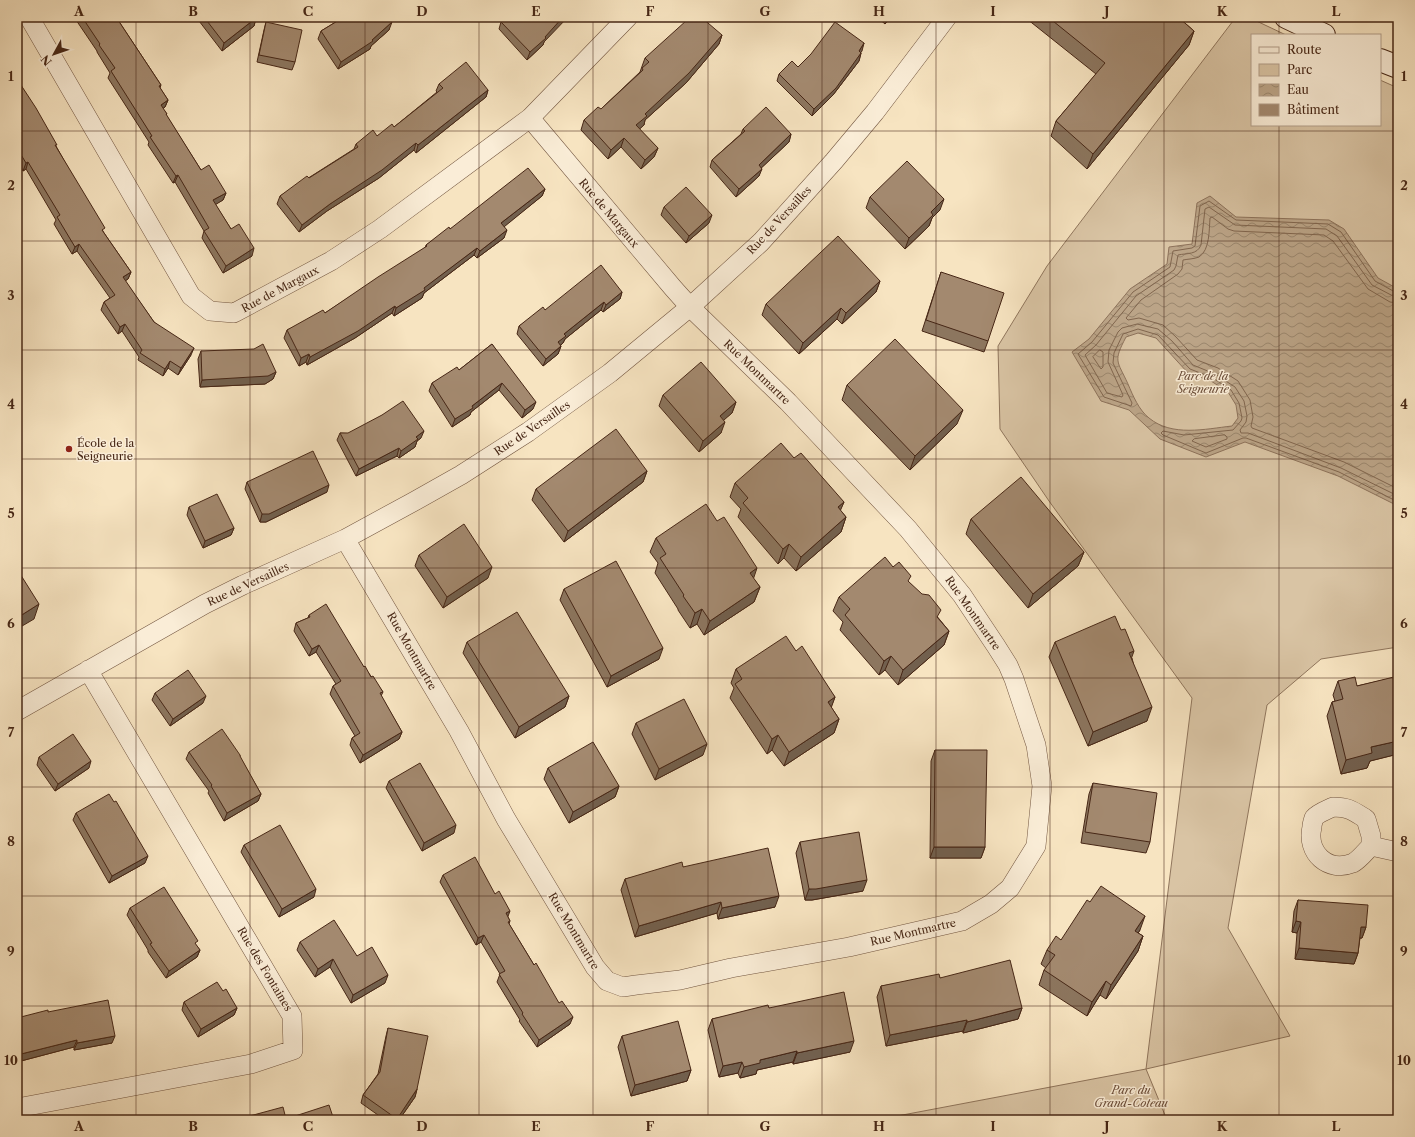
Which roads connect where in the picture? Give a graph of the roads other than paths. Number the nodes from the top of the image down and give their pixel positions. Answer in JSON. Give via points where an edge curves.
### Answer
{"nodes":[{"id":1,"x":29,"y":17,"type":"edge"},
{"id":2,"x":628,"y":17,"type":"edge"},
{"id":3,"x":947,"y":17,"type":"edge"},
{"id":4,"x":1286,"y":17,"type":"edge"},
{"id":5,"x":1322,"y":34,"type":"edge"},
{"id":6,"x":1381,"y":60,"type":"edge"},
{"id":7,"x":1398,"y":67,"type":"edge"},
{"id":8,"x":530,"y":118,"type":"junction"},
{"id":9,"x":690,"y":307,"type":"junction"},
{"id":10,"x":345,"y":539,"type":"junction"},
{"id":11,"x":88,"y":670,"type":"junction"},
{"id":12,"x":17,"y":711,"type":"edge"},
{"id":13,"x":1371,"y":846,"type":"dead end"},
{"id":14,"x":1398,"y":852,"type":"edge"},
{"id":15,"x":17,"y":1108,"type":"edge"}],
"edges":[{"from":1,"to":8,"type":"street","name":"Rue de Margaux","via":[[191,296],[210,310],[234,314],[331,261],[380,229]]},
{"from":2,"to":8,"type":"street","name":"Rue de Margaux"},
{"from":3,"to":9,"type":"street","name":"Rue de Versailles","via":[[875,112],[809,189],[761,242]]},
{"from":4,"to":5,"type":"street"},
{"from":6,"to":7,"type":"street"},
{"from":8,"to":9,"type":"street","name":"Rue de Margaux"},
{"from":9,"to":10,"type":"street","name":"Rue de Versailles","via":[[610,373],[528,432],[420,498]]},
{"from":9,"to":10,"type":"street","name":"Rue Montmartre","via":[[788,402],[908,529],[962,595],[1008,665],[1036,745],[1042,786],[1036,846],[1010,888],[991,904],[962,921],[849,947],[731,968],[680,980],[623,987],[608,981],[595,967],[510,826],[455,724]]},
{"from":10,"to":11,"type":"street","name":"Rue de Versailles","via":[[205,604]]},
{"from":11,"to":12,"type":"street","name":"Rue de Versailles"},
{"from":11,"to":15,"type":"street","name":"Rue des Fontaines","via":[[292,1016],[293,1050],[251,1064]]},
{"from":13,"to":14,"type":"street"}]}
